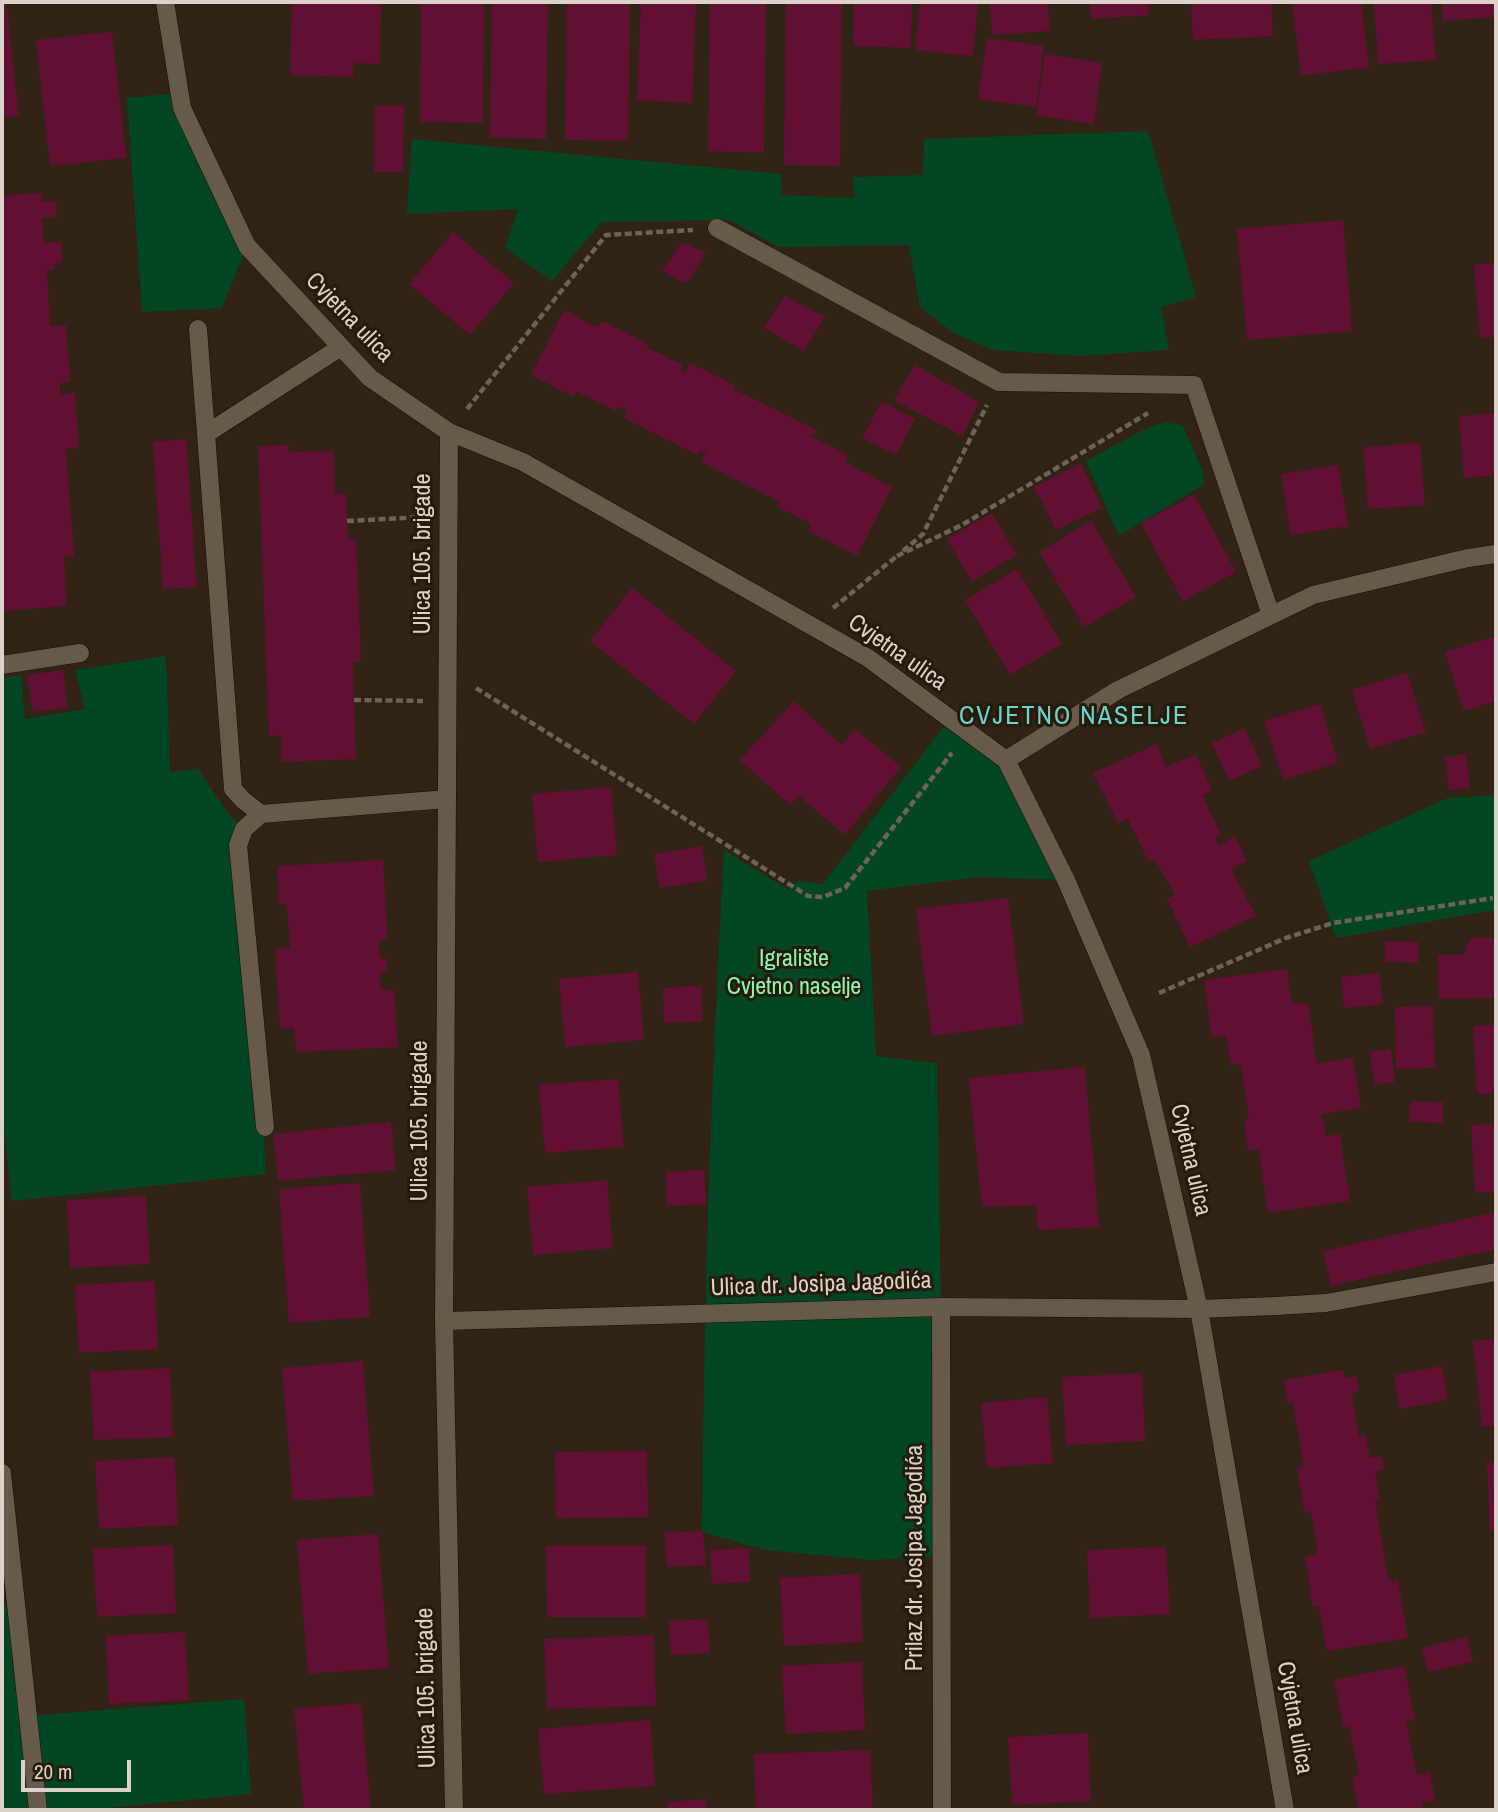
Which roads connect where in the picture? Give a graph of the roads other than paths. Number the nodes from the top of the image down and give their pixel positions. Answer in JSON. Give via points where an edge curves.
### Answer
{"nodes":[{"id":1,"x":165,"y":2,"type":"edge"},
{"id":2,"x":717,"y":228,"type":"road end"},
{"id":3,"x":198,"y":329,"type":"dead end"},
{"id":4,"x":341,"y":347,"type":"junction"},
{"id":5,"x":449,"y":432,"type":"junction"},
{"id":6,"x":206,"y":434,"type":"junction"},
{"id":7,"x":1496,"y":554,"type":"edge"},
{"id":8,"x":1271,"y":615,"type":"junction"},
{"id":9,"x":80,"y":653,"type":"dead end"},
{"id":10,"x":2,"y":665,"type":"edge"},
{"id":11,"x":1006,"y":760,"type":"junction"},
{"id":12,"x":447,"y":799,"type":"junction"},
{"id":13,"x":261,"y":814,"type":"junction"},
{"id":14,"x":265,"y":1127,"type":"dead end"},
{"id":15,"x":1496,"y":1272,"type":"edge"},
{"id":16,"x":942,"y":1307,"type":"junction"},
{"id":17,"x":1199,"y":1309,"type":"junction"},
{"id":18,"x":444,"y":1321,"type":"junction"},
{"id":19,"x":2,"y":1473,"type":"edge"},
{"id":20,"x":38,"y":1810,"type":"edge"},
{"id":21,"x":454,"y":1810,"type":"edge"},
{"id":22,"x":942,"y":1810,"type":"edge"},
{"id":23,"x":1285,"y":1810,"type":"edge"}],
"edges":[{"from":1,"to":4,"type":"street","name":"Cvjetna ulica","via":[[182,108],[247,246]]},
{"from":2,"to":8,"type":"street","via":[[999,383],[1194,385]]},
{"from":3,"to":6,"type":"street"},
{"from":4,"to":5,"type":"street","name":"Cvjetna ulica","via":[[370,378]]},
{"from":4,"to":6,"type":"street"},
{"from":5,"to":11,"type":"street","name":"Cvjetna ulica","via":[[523,462],[868,658]]},
{"from":5,"to":12,"type":"street","name":"Ulica 105. brigade"},
{"from":6,"to":13,"type":"street","via":[[233,789]]},
{"from":7,"to":8,"type":"street","via":[[1313,594]]},
{"from":8,"to":11,"type":"street","via":[[1118,690]]},
{"from":9,"to":10,"type":"street"},
{"from":11,"to":17,"type":"street","name":"Cvjetna ulica","via":[[1066,880],[1141,1055]]},
{"from":12,"to":13,"type":"street"},
{"from":12,"to":18,"type":"street","name":"Ulica 105. brigade"},
{"from":13,"to":14,"type":"street","via":[[244,829],[238,845]]},
{"from":15,"to":17,"type":"street","name":"Ulica dr. Josipa Jagodića","via":[[1326,1303]]},
{"from":16,"to":17,"type":"street","name":"Ulica dr. Josipa Jagodića"},
{"from":16,"to":18,"type":"street","name":"Ulica dr. Josipa Jagodića"},
{"from":16,"to":22,"type":"street","name":"Prilaz dr. Josipa Jagodića"},
{"from":17,"to":23,"type":"street","name":"Cvjetna ulica"},
{"from":18,"to":21,"type":"street","name":"Ulica 105. brigade"},
{"from":19,"to":20,"type":"street"}]}
